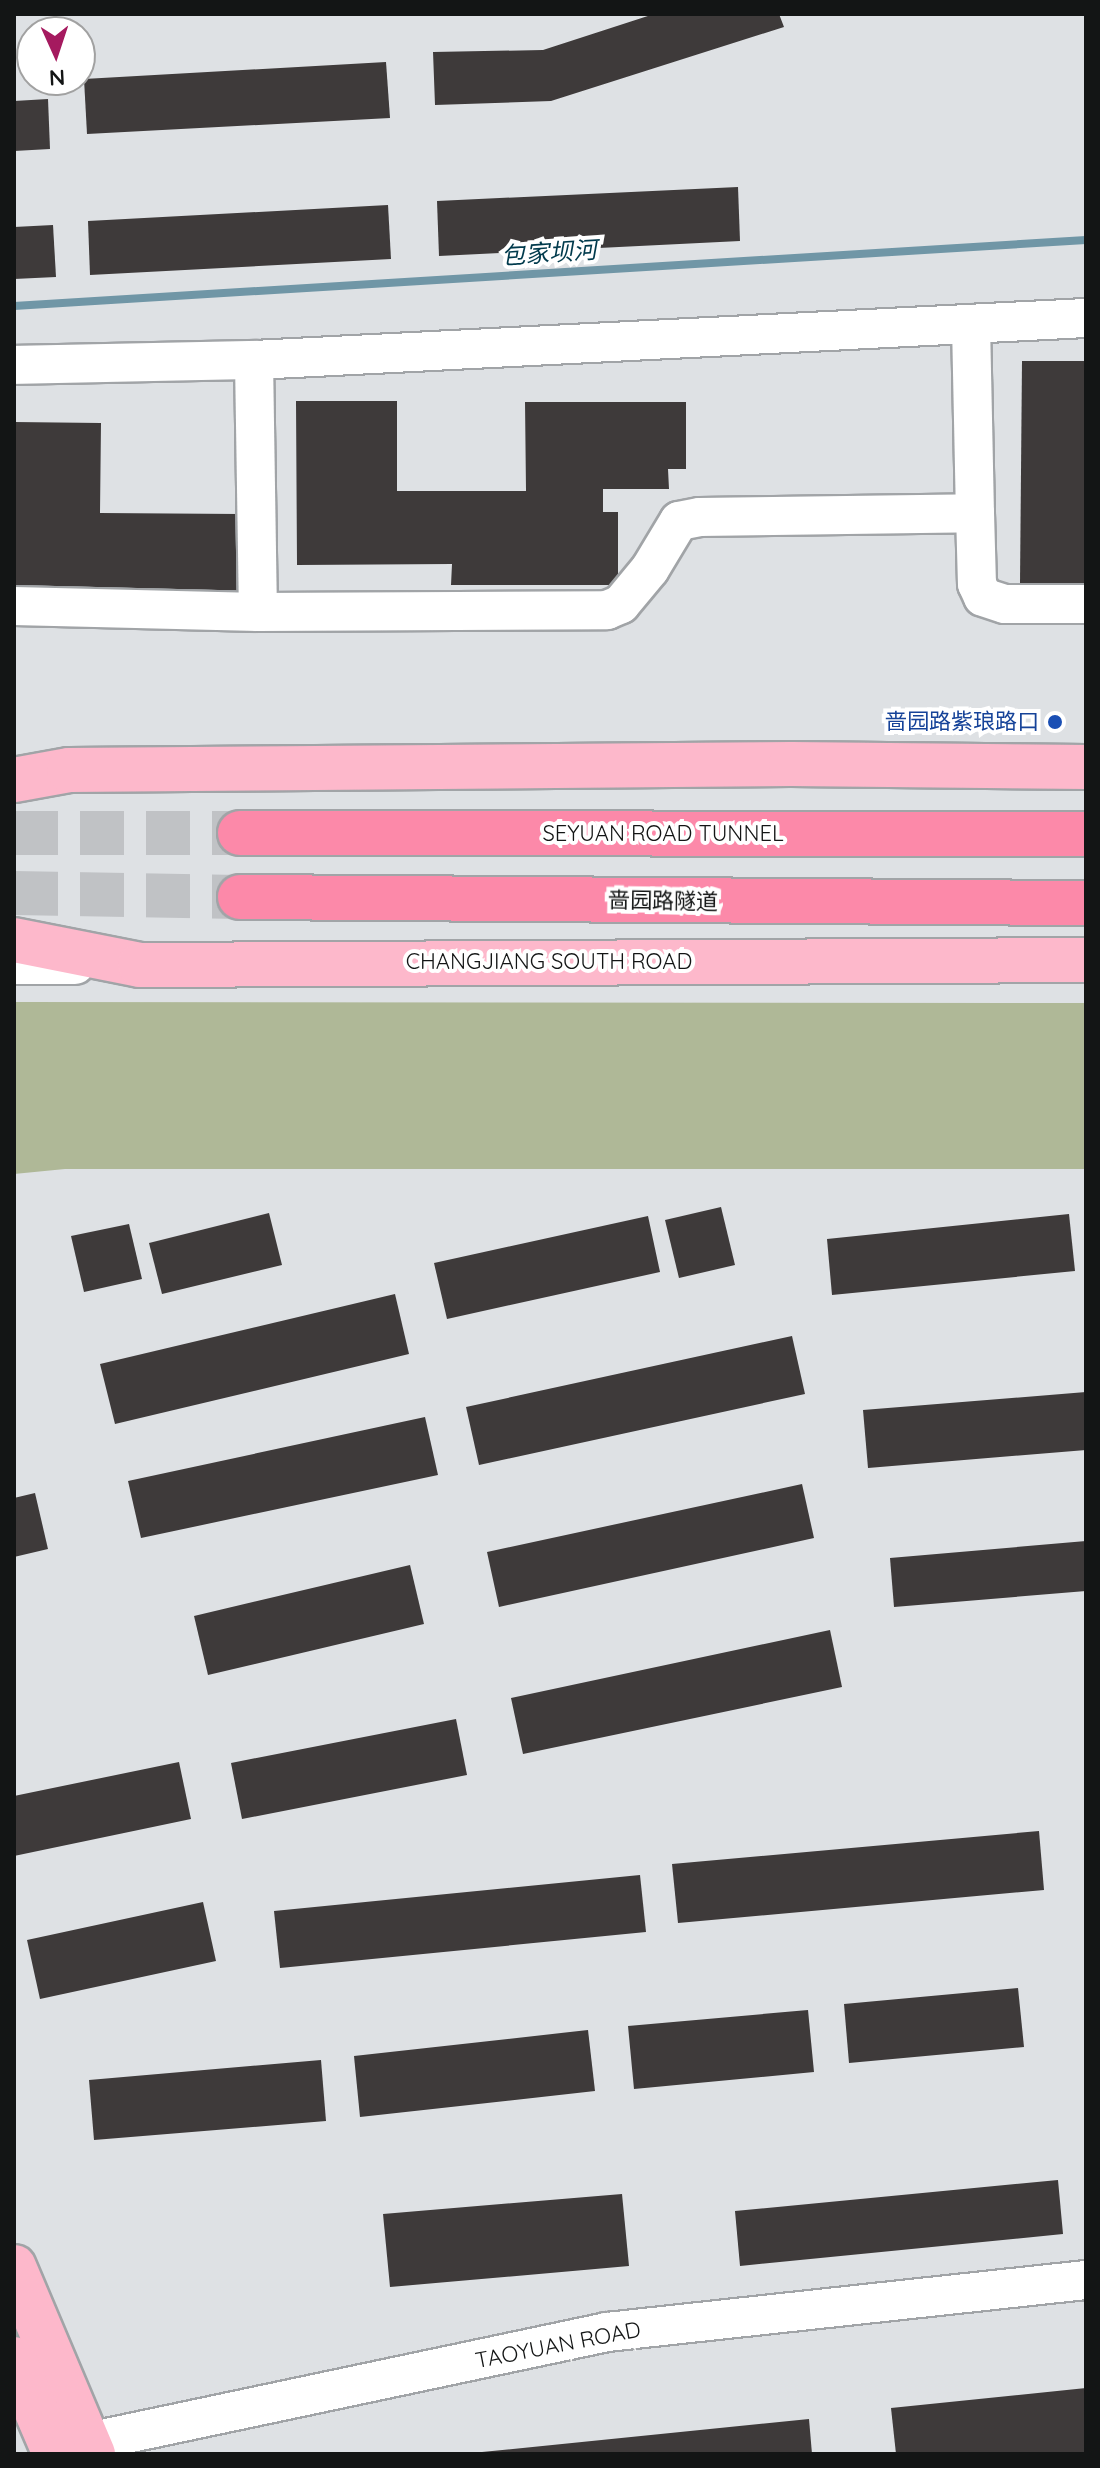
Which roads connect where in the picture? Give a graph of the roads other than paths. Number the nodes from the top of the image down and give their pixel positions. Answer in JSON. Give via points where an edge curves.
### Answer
{"nodes":[{"id":1,"x":1086,"y":318,"type":"edge"},
{"id":2,"x":971,"y":324,"type":"junction"},
{"id":3,"x":254,"y":360,"type":"junction"},
{"id":4,"x":14,"y":365,"type":"edge"},
{"id":5,"x":975,"y":513,"type":"junction"},
{"id":6,"x":1086,"y":604,"type":"edge"},
{"id":7,"x":14,"y":606,"type":"edge"},
{"id":8,"x":258,"y":612,"type":"junction"},
{"id":9,"x":14,"y":763,"type":"edge"},
{"id":10,"x":1086,"y":767,"type":"edge"},
{"id":11,"x":69,"y":770,"type":"junction"},
{"id":12,"x":14,"y":780,"type":"edge"},
{"id":13,"x":1086,"y":810,"type":"edge"},
{"id":14,"x":240,"y":833,"type":"tunnel mouth"},
{"id":15,"x":536,"y":834,"type":"junction"},
{"id":16,"x":1086,"y":834,"type":"edge"},
{"id":17,"x":240,"y":897,"type":"tunnel mouth"},
{"id":18,"x":1086,"y":906,"type":"edge"},
{"id":19,"x":14,"y":940,"type":"edge"},
{"id":20,"x":1086,"y":960,"type":"edge"},
{"id":21,"x":14,"y":965,"type":"edge"},
{"id":22,"x":140,"y":965,"type":"junction"},
{"id":23,"x":14,"y":2267,"type":"edge"},
{"id":24,"x":1086,"y":2280,"type":"edge"},
{"id":25,"x":14,"y":2359,"type":"edge"},
{"id":26,"x":65,"y":2451,"type":"edge"}],
"edges":[{"from":1,"to":2,"type":"street"},
{"from":2,"to":3,"type":"street"},
{"from":2,"to":5,"type":"street"},
{"from":3,"to":4,"type":"street"},
{"from":3,"to":8,"type":"street"},
{"from":5,"to":6,"type":"street","via":[[977,584],[983,597],[1005,604]]},
{"from":5,"to":8,"type":"street","via":[[679,521],[631,593],[607,610]]},
{"from":7,"to":8,"type":"street"},
{"from":9,"to":11,"type":"street"},
{"from":10,"to":11,"type":"main road"},
{"from":11,"to":12,"type":"main road"},
{"from":13,"to":15,"type":"highway","via":[[798,810]]},
{"from":14,"to":15,"type":"highway","name":"SEYUAN ROAD TUNNEL"},
{"from":15,"to":16,"type":"highway","name":"SEYUAN ROAD TUNNEL"},
{"from":17,"to":18,"type":"highway","name":"啬园路隧道"},
{"from":19,"to":22,"type":"main road","name":"CHANGJIANG SOUTH ROAD"},
{"from":20,"to":22,"type":"main road","name":"CHANGJIANG SOUTH ROAD"},
{"from":21,"to":22,"type":"street"},
{"from":23,"to":26,"type":"main road"},
{"from":24,"to":26,"type":"street","name":"TAOYUAN ROAD","via":[[607,2332]]},
{"from":25,"to":26,"type":"main road"}]}
